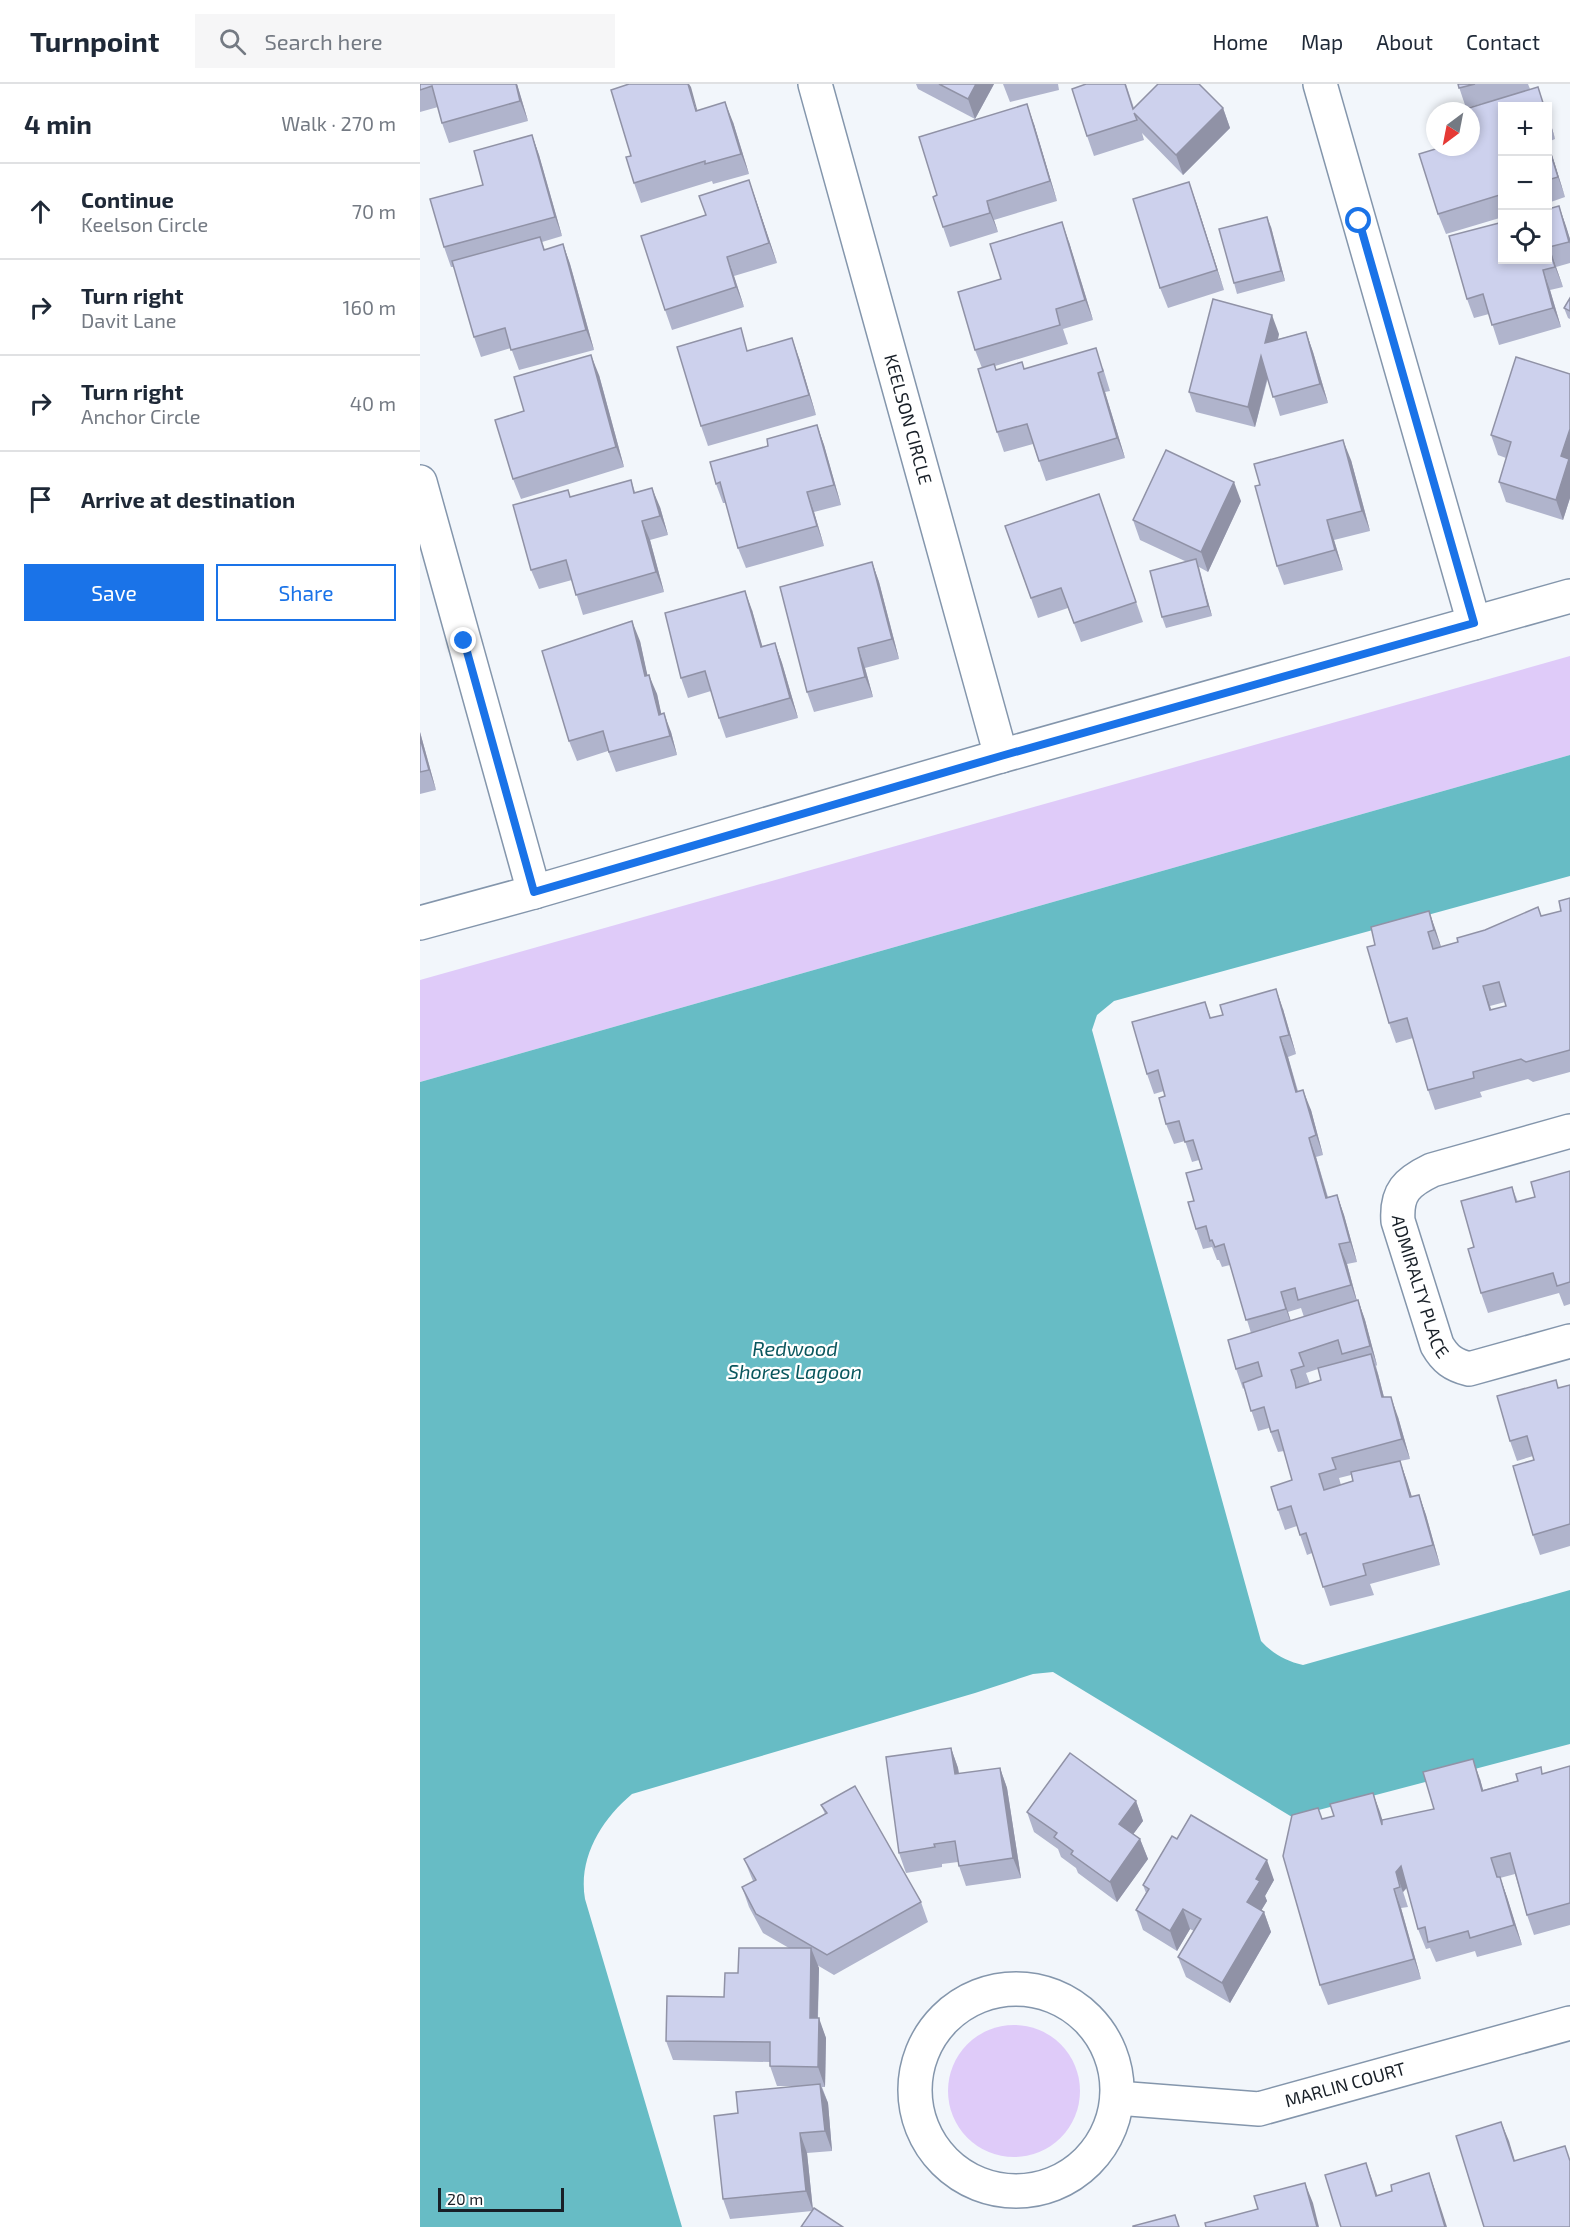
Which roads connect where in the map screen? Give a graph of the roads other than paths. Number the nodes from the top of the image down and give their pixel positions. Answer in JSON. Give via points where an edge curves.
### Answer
{"nodes":[{"id":1,"x":815,"y":84,"type":"edge"},
{"id":2,"x":1320,"y":84,"type":"edge"},
{"id":3,"x":420,"y":482,"type":"edge"},
{"id":4,"x":1570,"y":596,"type":"edge"},
{"id":5,"x":1474,"y":623,"type":"junction"},
{"id":6,"x":1001,"y":756,"type":"junction"},
{"id":7,"x":534,"y":892,"type":"junction"},
{"id":8,"x":420,"y":923,"type":"edge"},
{"id":9,"x":1570,"y":1131,"type":"edge"},
{"id":10,"x":1570,"y":1341,"type":"edge"},
{"id":11,"x":1570,"y":2023,"type":"edge"},
{"id":12,"x":1117,"y":2098,"type":"junction"}],
"edges":[{"from":1,"to":6,"type":"street","name":"KEELSON CIRCLE"},
{"from":2,"to":5,"type":"street"},
{"from":3,"to":7,"type":"street"},
{"from":4,"to":5,"type":"street"},
{"from":5,"to":6,"type":"street"},
{"from":6,"to":7,"type":"street"},
{"from":7,"to":8,"type":"street"},
{"from":9,"to":10,"type":"street","name":"ADMIRALTY PLACE","via":[[1432,1170],[1402,1191],[1397,1206],[1401,1233],[1444,1357],[1469,1369]]},
{"from":11,"to":12,"type":"street","name":"MARLIN COURT","via":[[1259,2109]]},
{"from":12,"to":12,"type":"street","via":[[1110,2129],[1093,2156],[1070,2176],[1040,2189],[1008,2192],[977,2184],[950,2167],[936,2151],[917,2113],[915,2081],[924,2047],[944,2019],[973,1999],[1006,1989],[1041,1992],[1074,2007],[1099,2031],[1114,2063]]}]}
